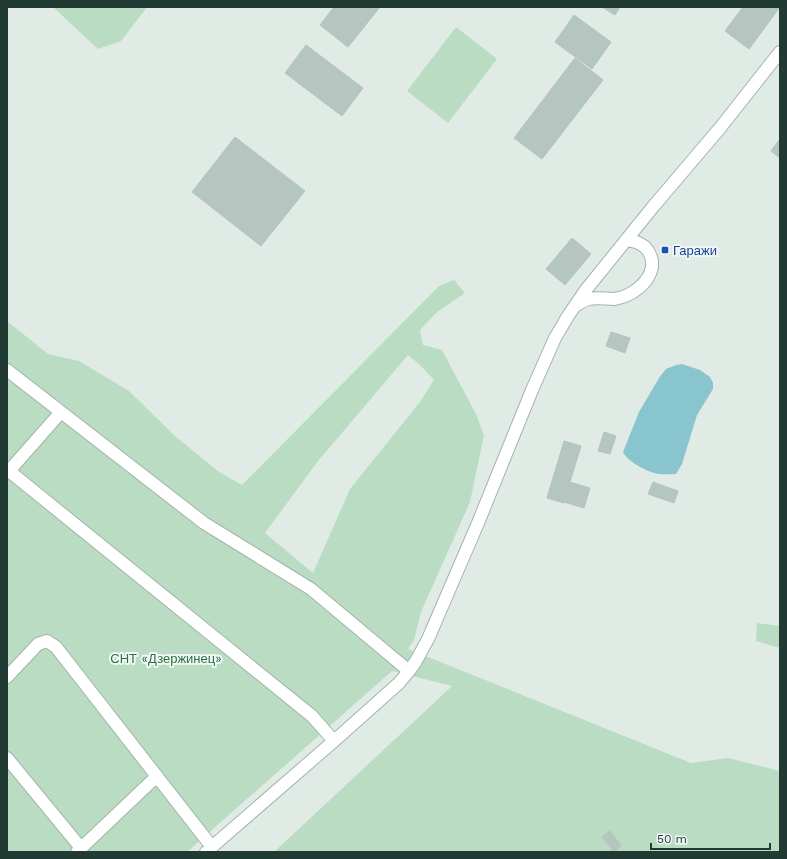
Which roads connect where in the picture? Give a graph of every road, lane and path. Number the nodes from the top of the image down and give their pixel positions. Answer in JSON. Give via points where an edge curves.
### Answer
{"nodes":[{"id":1,"x":780,"y":52,"type":"edge"},
{"id":2,"x":625,"y":241,"type":"junction"},
{"id":3,"x":574,"y":307,"type":"junction"},
{"id":4,"x":7,"y":370,"type":"edge"},
{"id":5,"x":61,"y":412,"type":"junction"},
{"id":6,"x":8,"y":470,"type":"edge"},
{"id":7,"x":409,"y":671,"type":"junction"},
{"id":8,"x":7,"y":677,"type":"edge"},
{"id":9,"x":334,"y":742,"type":"junction"},
{"id":10,"x":7,"y":758,"type":"edge"},
{"id":11,"x":157,"y":776,"type":"junction"},
{"id":12,"x":79,"y":850,"type":"edge"},
{"id":13,"x":209,"y":850,"type":"edge"}],
"edges":[{"from":1,"to":2,"type":"street"},
{"from":2,"to":3,"type":"street"},
{"from":2,"to":3,"type":"street","via":[[632,241],[646,248],[653,262],[641,286],[624,297],[584,300]]},
{"from":3,"to":7,"type":"street","via":[[555,338],[428,639]]},
{"from":4,"to":5,"type":"street"},
{"from":5,"to":6,"type":"street"},
{"from":5,"to":7,"type":"street","via":[[204,523],[311,589]]},
{"from":6,"to":9,"type":"street","via":[[312,716]]},
{"from":7,"to":9,"type":"street"},
{"from":8,"to":11,"type":"street","via":[[38,644],[47,641],[56,646]]},
{"from":9,"to":13,"type":"street"},
{"from":10,"to":12,"type":"street"},
{"from":11,"to":12,"type":"street"},
{"from":11,"to":13,"type":"street"}]}
